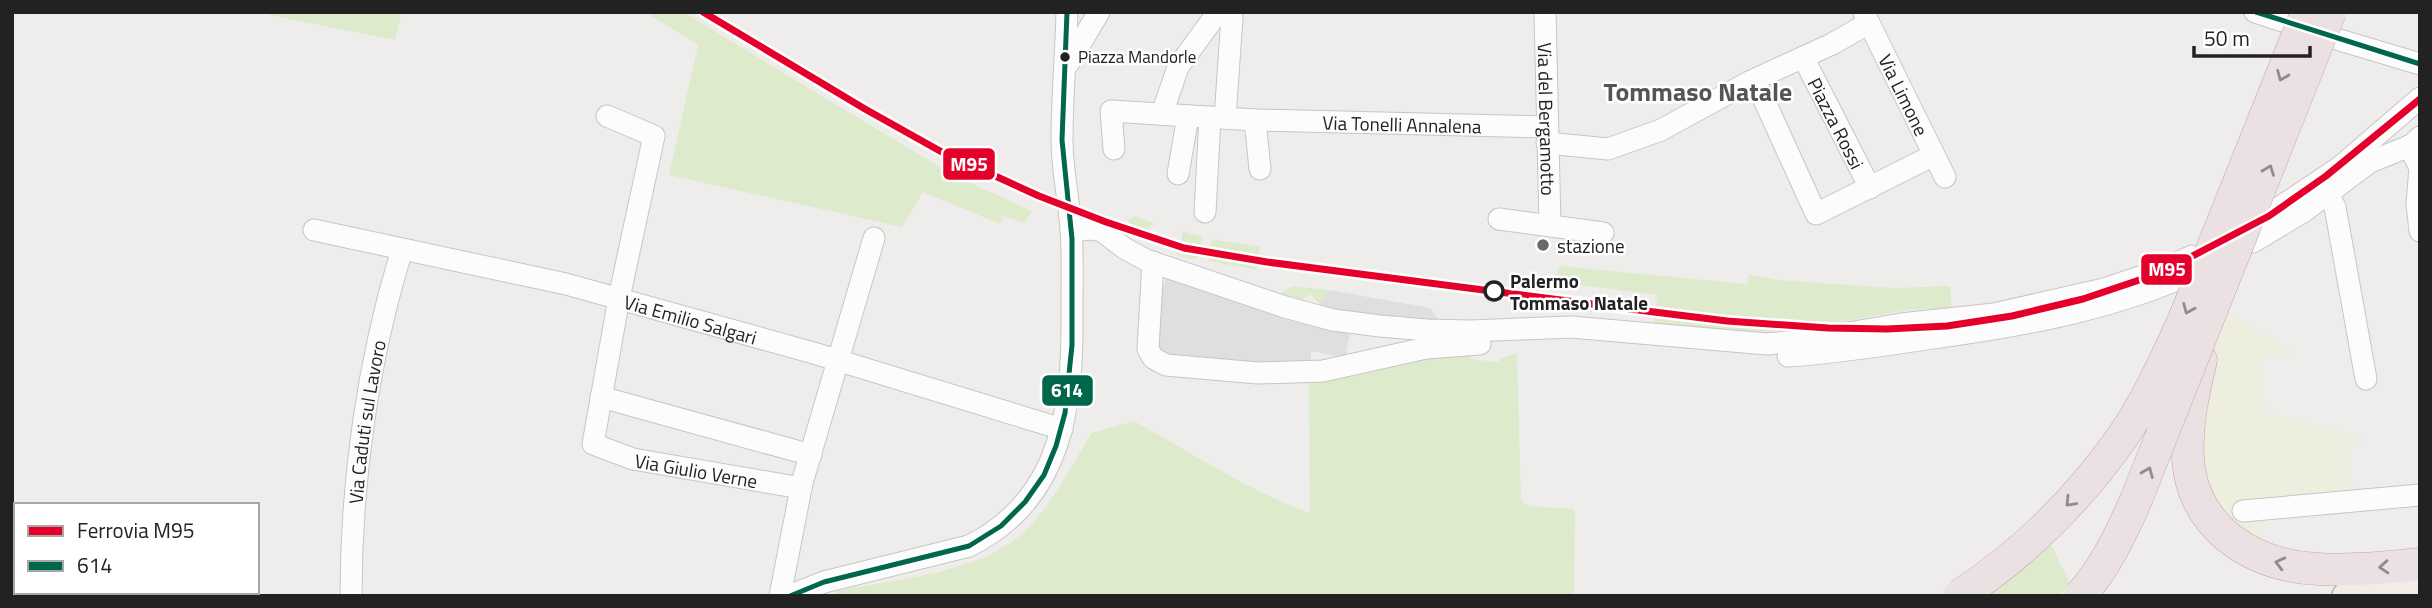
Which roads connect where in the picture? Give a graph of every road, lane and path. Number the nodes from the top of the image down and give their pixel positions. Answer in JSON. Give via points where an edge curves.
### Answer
{"nodes":[{"id":1,"x":1067,"y":12,"type":"edge"},
{"id":2,"x":1099,"y":12,"type":"edge"},
{"id":3,"x":1218,"y":12,"type":"edge"},
{"id":4,"x":1227,"y":12,"type":"edge"},
{"id":5,"x":1545,"y":12,"type":"edge"},
{"id":6,"x":2255,"y":12,"type":"edge"},
{"id":7,"x":2297,"y":17,"type":"edge"},
{"id":8,"x":1867,"y":18,"type":"edge"},
{"id":9,"x":2331,"y":25,"type":"edge"},
{"id":10,"x":1803,"y":57,"type":"junction"},
{"id":11,"x":2420,"y":64,"type":"edge"},
{"id":12,"x":1066,"y":69,"type":"junction"},
{"id":13,"x":1755,"y":79,"type":"junction"},
{"id":14,"x":2417,"y":107,"type":"edge"},
{"id":15,"x":1162,"y":114,"type":"junction"},
{"id":16,"x":607,"y":116,"type":"dead end"},
{"id":17,"x":1188,"y":116,"type":"junction"},
{"id":18,"x":1218,"y":117,"type":"junction"},
{"id":19,"x":1255,"y":120,"type":"junction"},
{"id":20,"x":1547,"y":135,"type":"junction"},
{"id":21,"x":2414,"y":142,"type":"edge"},
{"id":22,"x":1115,"y":149,"type":"dead end"},
{"id":23,"x":1934,"y":155,"type":"junction"},
{"id":24,"x":1260,"y":169,"type":"dead end"},
{"id":25,"x":1178,"y":174,"type":"dead end"},
{"id":26,"x":1945,"y":177,"type":"dead end"},
{"id":27,"x":1870,"y":188,"type":"junction"},
{"id":28,"x":2328,"y":195,"type":"junction"},
{"id":29,"x":1069,"y":205,"type":"junction"},
{"id":30,"x":1205,"y":212,"type":"dead end"},
{"id":31,"x":1499,"y":219,"type":"dead end"},
{"id":32,"x":2262,"y":219,"type":"dead end"},
{"id":33,"x":1550,"y":225,"type":"junction"},
{"id":34,"x":314,"y":230,"type":"dead end"},
{"id":35,"x":1071,"y":231,"type":"junction"},
{"id":36,"x":2420,"y":231,"type":"edge"},
{"id":37,"x":1604,"y":233,"type":"dead end"},
{"id":38,"x":1107,"y":234,"type":"junction"},
{"id":39,"x":874,"y":238,"type":"dead end"},
{"id":40,"x":2253,"y":242,"type":"dead end"},
{"id":41,"x":402,"y":250,"type":"junction"},
{"id":42,"x":2192,"y":256,"type":"dead end"},
{"id":43,"x":1153,"y":262,"type":"junction"},
{"id":44,"x":2186,"y":276,"type":"dead end"},
{"id":45,"x":619,"y":298,"type":"junction"},
{"id":46,"x":2211,"y":317,"type":"junction"},
{"id":47,"x":838,"y":360,"type":"junction"},
{"id":48,"x":2366,"y":379,"type":"dead end"},
{"id":49,"x":601,"y":397,"type":"junction"},
{"id":50,"x":1062,"y":429,"type":"junction"},
{"id":51,"x":811,"y":455,"type":"junction"},
{"id":52,"x":801,"y":488,"type":"junction"},
{"id":53,"x":2420,"y":495,"type":"edge"},
{"id":54,"x":2243,"y":511,"type":"dead end"},
{"id":55,"x":2420,"y":564,"type":"edge"},
{"id":56,"x":2347,"y":582,"type":"edge"},
{"id":57,"x":2420,"y":585,"type":"edge"},
{"id":58,"x":351,"y":596,"type":"edge"},
{"id":59,"x":780,"y":596,"type":"edge"},
{"id":60,"x":789,"y":596,"type":"edge"},
{"id":61,"x":1959,"y":596,"type":"edge"},
{"id":62,"x":2080,"y":596,"type":"edge"}],
"edges":[{"from":1,"to":12,"type":"street"},
{"from":2,"to":12,"type":"street"},
{"from":3,"to":15,"type":"street","via":[[1178,67]]},
{"from":4,"to":18,"type":"street","via":[[1232,17]]},
{"from":5,"to":20,"type":"street","name":"Via del Bergamotto"},
{"from":6,"to":7,"type":"street"},
{"from":7,"to":61,"type":"highway","one_way":true,"bridge":true,"via":[[2183,322],[2124,434],[2050,522]]},
{"from":8,"to":10,"type":"street","name":"Via Tonelli Annalena"},
{"from":8,"to":23,"type":"street","name":"Via Limone"},
{"from":9,"to":11,"type":"street"},
{"from":46,"to":9,"type":"highway","one_way":true,"bridge":true},
{"from":10,"to":13,"type":"street","name":"Via Tonelli Annalena"},
{"from":10,"to":27,"type":"street","name":"Piazza Rossi"},
{"from":12,"to":29,"type":"street","via":[[1062,141]]},
{"from":13,"to":20,"type":"street","name":"Via Tonelli Annalena","via":[[1661,130],[1608,149]]},
{"from":13,"to":27,"type":"street","via":[[1816,214]]},
{"from":14,"to":32,"type":"street","via":[[2340,167]]},
{"from":15,"to":17,"type":"street","name":"Via Tonelli Annalena"},
{"from":15,"to":22,"type":"street","name":"Via Tonelli Annalena","via":[[1111,110]]},
{"from":16,"to":45,"type":"street","via":[[654,136]]},
{"from":17,"to":18,"type":"street","name":"Via Tonelli Annalena"},
{"from":17,"to":25,"type":"street"},
{"from":18,"to":19,"type":"street","name":"Via Tonelli Annalena"},
{"from":18,"to":30,"type":"street"},
{"from":19,"to":20,"type":"street","name":"Via Tonelli Annalena"},
{"from":19,"to":24,"type":"street"},
{"from":20,"to":33,"type":"street","name":"Via del Bergamotto"},
{"from":21,"to":28,"type":"street","via":[[2370,162]]},
{"from":21,"to":36,"type":"street","via":[[2420,168]]},
{"from":23,"to":26,"type":"street","name":"Via Limone"},
{"from":23,"to":27,"type":"street"},
{"from":28,"to":40,"type":"street"},
{"from":28,"to":48,"type":"street","via":[[2335,206]]},
{"from":29,"to":35,"type":"street"},
{"from":29,"to":38,"type":"street","via":[[1087,213]]},
{"from":31,"to":33,"type":"street"},
{"from":33,"to":37,"type":"street"},
{"from":34,"to":41,"type":"street","name":"Via Emilio Salgari"},
{"from":35,"to":38,"type":"street"},
{"from":35,"to":50,"type":"street","via":[[1072,353]]},
{"from":38,"to":43,"type":"street"},
{"from":39,"to":47,"type":"street"},
{"from":41,"to":45,"type":"street","name":"Via Emilio Salgari"},
{"from":41,"to":58,"type":"street","name":"Via Caduti sul Lavoro","via":[[368,386],[351,546]]},
{"from":42,"to":43,"type":"street","via":[[2104,289],[2019,309],[1767,344],[1571,327],[1471,331],[1380,326],[1312,315]]},
{"from":43,"to":44,"type":"street","via":[[1147,349],[1153,358],[1166,365],[1258,373],[1323,371],[1453,345],[1546,341],[1606,341],[1723,356],[1814,354],[2054,319]]},
{"from":45,"to":47,"type":"street","name":"Via Emilio Salgari"},
{"from":45,"to":49,"type":"street"},
{"from":56,"to":46,"type":"highway","one_way":true,"bridge":true,"via":[[2262,558],[2230,541],[2200,503],[2188,462],[2189,420]]},
{"from":62,"to":46,"type":"highway","one_way":true,"bridge":true,"via":[[2121,534]]},
{"from":47,"to":50,"type":"street","name":"Via Emilio Salgari"},
{"from":47,"to":51,"type":"street"},
{"from":49,"to":51,"type":"street"},
{"from":49,"to":52,"type":"street","name":"Via Giulio Verne","via":[[593,444],[633,459]]},
{"from":50,"to":60,"type":"street","via":[[1035,490],[1006,524],[988,537],[943,554],[824,582]]},
{"from":51,"to":52,"type":"street"},
{"from":52,"to":59,"type":"street"},
{"from":53,"to":54,"type":"street"},
{"from":55,"to":56,"type":"highway","one_way":true},
{"from":56,"to":57,"type":"main road"}]}
